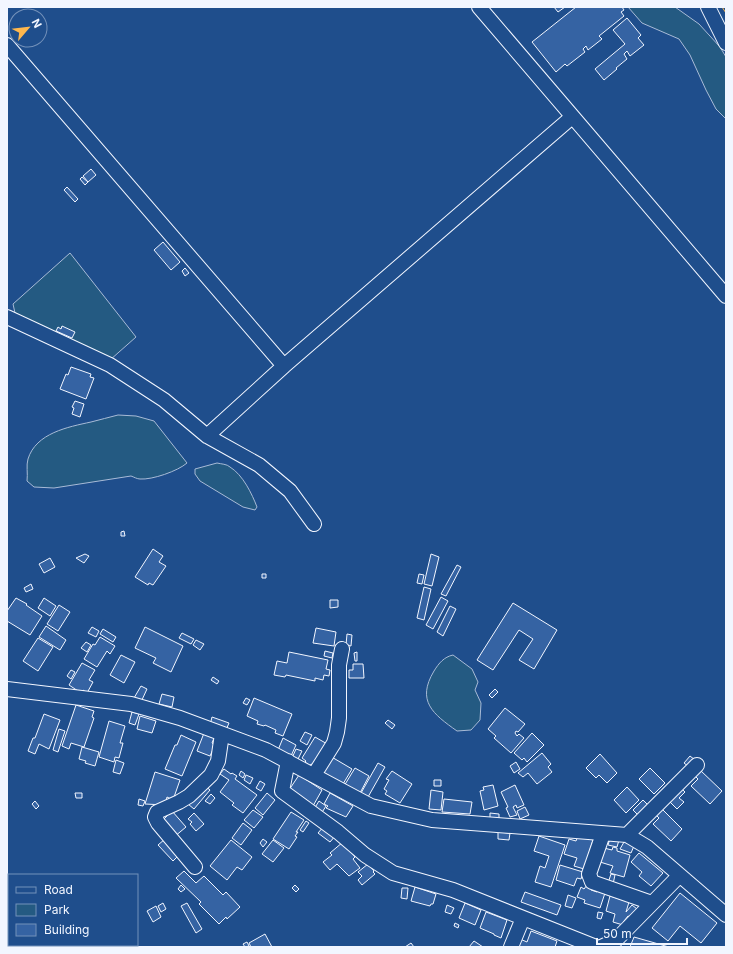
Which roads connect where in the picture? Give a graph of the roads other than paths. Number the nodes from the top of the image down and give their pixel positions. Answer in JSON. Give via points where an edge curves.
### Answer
{"nodes":[{"id":1,"x":479,"y":7,"type":"edge"},
{"id":2,"x":708,"y":7,"type":"edge"},
{"id":3,"x":726,"y":43,"type":"edge"},
{"id":4,"x":7,"y":44,"type":"edge"},
{"id":5,"x":572,"y":117,"type":"junction"},
{"id":6,"x":726,"y":296,"type":"edge"},
{"id":7,"x":7,"y":317,"type":"edge"},
{"id":8,"x":284,"y":366,"type":"junction"},
{"id":9,"x":207,"y":436,"type":"junction"},
{"id":10,"x":314,"y":524,"type":"dead end"},
{"id":11,"x":342,"y":649,"type":"dead end"},
{"id":12,"x":7,"y":689,"type":"edge"},
{"id":13,"x":222,"y":734,"type":"junction"},
{"id":14,"x":288,"y":762,"type":"junction"},
{"id":15,"x":697,"y":765,"type":"dead end"},
{"id":16,"x":314,"y":776,"type":"junction"},
{"id":17,"x":602,"y":834,"type":"junction"},
{"id":18,"x":627,"y":835,"type":"junction"},
{"id":19,"x":195,"y":868,"type":"dead end"},
{"id":20,"x":679,"y":876,"type":"junction"},
{"id":21,"x":652,"y":903,"type":"junction"},
{"id":22,"x":726,"y":915,"type":"edge"},
{"id":23,"x":523,"y":918,"type":"junction"},
{"id":24,"x":511,"y":947,"type":"edge"},
{"id":25,"x":596,"y":947,"type":"edge"},
{"id":26,"x":601,"y":947,"type":"edge"}],
"edges":[{"from":1,"to":5,"type":"street"},
{"from":2,"to":3,"type":"street"},
{"from":4,"to":8,"type":"street"},
{"from":5,"to":6,"type":"street"},
{"from":5,"to":8,"type":"street"},
{"from":7,"to":9,"type":"street","via":[[110,366],[164,400]]},
{"from":8,"to":9,"type":"street"},
{"from":9,"to":10,"type":"street","via":[[259,465],[290,491]]},
{"from":11,"to":16,"type":"street","via":[[339,665],[337,732],[334,743]]},
{"from":12,"to":13,"type":"street","via":[[132,704]]},
{"from":13,"to":14,"type":"street","via":[[266,750]]},
{"from":13,"to":19,"type":"street","via":[[218,761],[211,775],[189,796],[157,812],[155,817]]},
{"from":14,"to":16,"type":"street"},
{"from":14,"to":23,"type":"street","via":[[282,791],[338,832],[364,855],[393,873],[453,890]]},
{"from":15,"to":18,"type":"street"},
{"from":16,"to":17,"type":"street","via":[[371,806],[432,820]]},
{"from":17,"to":18,"type":"street"},
{"from":17,"to":21,"type":"street","via":[[589,874],[592,882]]},
{"from":18,"to":20,"type":"street","via":[[647,847]]},
{"from":20,"to":21,"type":"street"},
{"from":20,"to":22,"type":"street"},
{"from":21,"to":26,"type":"street","via":[[616,940]]},
{"from":23,"to":24,"type":"street"},
{"from":23,"to":25,"type":"street"}]}
